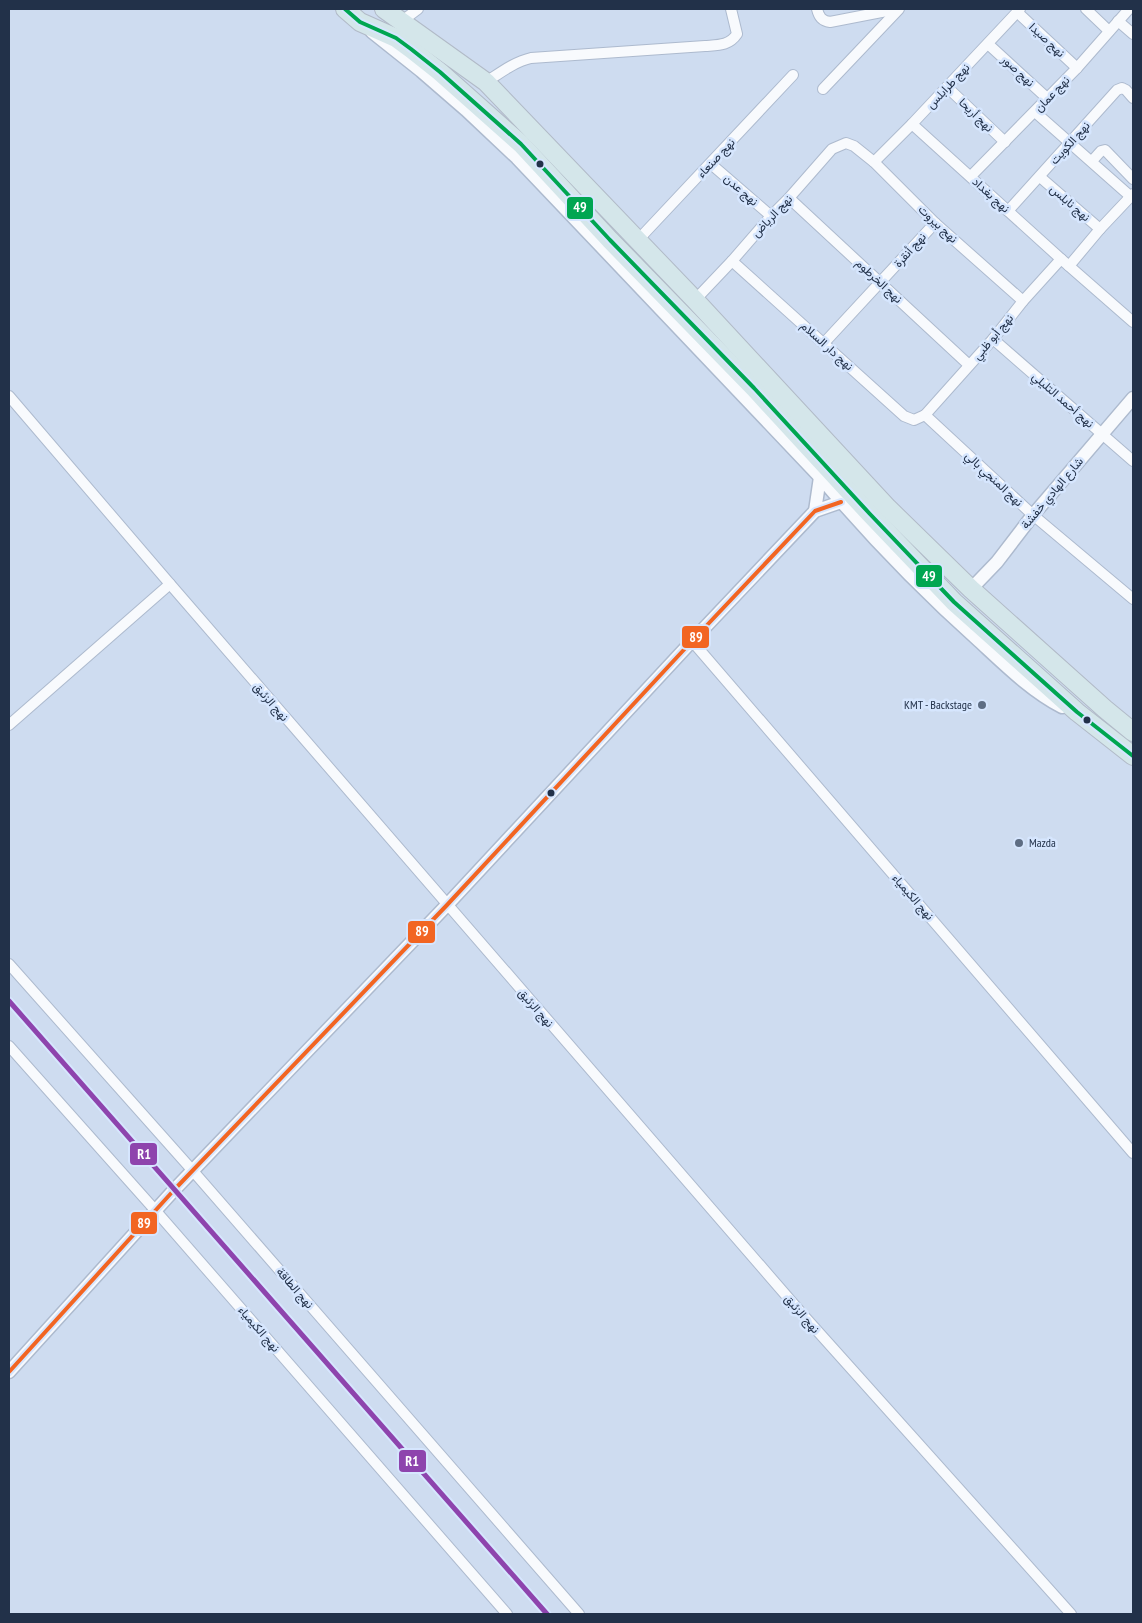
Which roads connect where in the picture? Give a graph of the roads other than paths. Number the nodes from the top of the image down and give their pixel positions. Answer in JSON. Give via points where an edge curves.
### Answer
{"nodes":[{"id":1,"x":345,"y":9,"type":"edge"},
{"id":2,"x":384,"y":9,"type":"edge"},
{"id":3,"x":418,"y":9,"type":"edge"},
{"id":4,"x":732,"y":9,"type":"edge"},
{"id":5,"x":817,"y":9,"type":"edge"},
{"id":6,"x":898,"y":9,"type":"edge"},
{"id":7,"x":1086,"y":9,"type":"edge"},
{"id":8,"x":1129,"y":9,"type":"edge"},
{"id":9,"x":1019,"y":10,"type":"edge"},
{"id":10,"x":402,"y":21,"type":"junction"},
{"id":11,"x":1118,"y":21,"type":"junction"},
{"id":12,"x":360,"y":22,"type":"junction"},
{"id":13,"x":1109,"y":31,"type":"junction"},
{"id":14,"x":1133,"y":34,"type":"edge"},
{"id":15,"x":988,"y":44,"type":"junction"},
{"id":16,"x":1077,"y":68,"type":"junction"},
{"id":17,"x":793,"y":75,"type":"dead end"},
{"id":18,"x":486,"y":82,"type":"junction"},
{"id":19,"x":947,"y":87,"type":"junction"},
{"id":20,"x":823,"y":90,"type":"dead end"},
{"id":21,"x":1048,"y":98,"type":"junction"},
{"id":22,"x":1133,"y":98,"type":"edge"},
{"id":23,"x":1035,"y":112,"type":"junction"},
{"id":24,"x":912,"y":124,"type":"junction"},
{"id":25,"x":1005,"y":142,"type":"junction"},
{"id":26,"x":1070,"y":143,"type":"junction"},
{"id":27,"x":854,"y":146,"type":"joint"},
{"id":28,"x":1092,"y":161,"type":"junction"},
{"id":29,"x":874,"y":162,"type":"junction"},
{"id":30,"x":711,"y":164,"type":"junction"},
{"id":31,"x":971,"y":176,"type":"junction"},
{"id":32,"x":1040,"y":177,"type":"junction"},
{"id":33,"x":1133,"y":178,"type":"edge"},
{"id":34,"x":1132,"y":195,"type":"edge"},
{"id":35,"x":789,"y":198,"type":"junction"},
{"id":36,"x":1008,"y":211,"type":"junction"},
{"id":37,"x":771,"y":216,"type":"junction"},
{"id":38,"x":935,"y":223,"type":"junction"},
{"id":39,"x":1100,"y":229,"type":"junction"},
{"id":40,"x":638,"y":240,"type":"junction"},
{"id":41,"x":732,"y":261,"type":"junction"},
{"id":42,"x":1065,"y":262,"type":"junction"},
{"id":43,"x":881,"y":283,"type":"junction"},
{"id":44,"x":695,"y":300,"type":"junction"},
{"id":45,"x":1023,"y":301,"type":"junction"},
{"id":46,"x":1133,"y":322,"type":"edge"},
{"id":47,"x":993,"y":339,"type":"junction"},
{"id":48,"x":824,"y":343,"type":"junction"},
{"id":49,"x":968,"y":365,"type":"junction"},
{"id":50,"x":9,"y":396,"type":"edge"},
{"id":51,"x":1133,"y":398,"type":"edge"},
{"id":52,"x":925,"y":415,"type":"junction"},
{"id":53,"x":1102,"y":433,"type":"junction"},
{"id":54,"x":1133,"y":460,"type":"edge"},
{"id":55,"x":820,"y":477,"type":"junction"},
{"id":56,"x":841,"y":502,"type":"junction"},
{"id":57,"x":816,"y":511,"type":"junction"},
{"id":58,"x":1033,"y":515,"type":"junction"},
{"id":59,"x":170,"y":584,"type":"junction"},
{"id":60,"x":971,"y":589,"type":"junction"},
{"id":61,"x":1133,"y":599,"type":"edge"},
{"id":62,"x":692,"y":641,"type":"junction"},
{"id":63,"x":1077,"y":712,"type":"junction"},
{"id":64,"x":9,"y":725,"type":"edge"},
{"id":65,"x":1133,"y":732,"type":"edge"},
{"id":66,"x":1133,"y":756,"type":"edge"},
{"id":67,"x":447,"y":905,"type":"junction"},
{"id":68,"x":9,"y":964,"type":"edge"},
{"id":69,"x":9,"y":1046,"type":"edge"},
{"id":70,"x":1133,"y":1153,"type":"edge"},
{"id":71,"x":193,"y":1171,"type":"junction"},
{"id":72,"x":156,"y":1210,"type":"junction"},
{"id":73,"x":9,"y":1372,"type":"edge"},
{"id":74,"x":507,"y":1614,"type":"edge"},
{"id":75,"x":579,"y":1614,"type":"edge"},
{"id":76,"x":1071,"y":1614,"type":"edge"}],
"edges":[{"from":1,"to":12,"type":"highway"},
{"from":2,"to":10,"type":"highway"},
{"from":3,"to":10,"type":"street"},
{"from":4,"to":18,"type":"street","via":[[736,34],[726,44],[531,58]]},
{"from":5,"to":6,"type":"street","via":[[823,21],[830,22]]},
{"from":6,"to":20,"type":"street"},
{"from":7,"to":13,"type":"street"},
{"from":8,"to":11,"type":"street","name":"نهج عمان"},
{"from":9,"to":15,"type":"street","name":"نهج طرابلس"},
{"from":9,"to":16,"type":"street","name":"نهج صيدا"},
{"from":10,"to":18,"type":"highway"},
{"from":11,"to":13,"type":"street","name":"نهج عمان"},
{"from":11,"to":14,"type":"street"},
{"from":12,"to":55,"type":"street","via":[[466,110],[517,158]]},
{"from":12,"to":63,"type":"highway","via":[[396,38],[440,72],[521,144],[954,602]]},
{"from":13,"to":16,"type":"street","name":"نهج عمان"},
{"from":15,"to":19,"type":"street","name":"نهج طرابلس"},
{"from":15,"to":21,"type":"street","name":"نهج صور"},
{"from":16,"to":21,"type":"street","name":"نهج عمان"},
{"from":17,"to":30,"type":"street","name":"نهج صنعاء"},
{"from":18,"to":40,"type":"highway"},
{"from":19,"to":24,"type":"street","name":"نهج طرابلس"},
{"from":19,"to":25,"type":"street","name":"نهج أريحا"},
{"from":21,"to":23,"type":"street","name":"نهج عمان"},
{"from":22,"to":26,"type":"street","name":"نهج الكويت","via":[[1126,90],[1117,90]]},
{"from":23,"to":25,"type":"street","name":"نهج عمان"},
{"from":23,"to":26,"type":"street"},
{"from":24,"to":29,"type":"street","name":"نهج طرابلس"},
{"from":24,"to":31,"type":"street","name":"نهج بغداد"},
{"from":25,"to":31,"type":"street","name":"نهج عمان"},
{"from":26,"to":28,"type":"street"},
{"from":26,"to":32,"type":"street","name":"نهج الكويت"},
{"from":27,"to":29,"type":"street","name":"نهج بيروت"},
{"from":27,"to":35,"type":"street","name":"نهج الرياض","via":[[846,143],[832,149]]},
{"from":28,"to":33,"type":"street","via":[[1105,150]]},
{"from":28,"to":34,"type":"street"},
{"from":29,"to":38,"type":"street","name":"نهج بيروت"},
{"from":30,"to":37,"type":"street","name":"نهج عدن"},
{"from":30,"to":40,"type":"street","name":"نهج صنعاء"},
{"from":31,"to":36,"type":"street","name":"نهج بغداد"},
{"from":32,"to":36,"type":"street","name":"نهج الكويت"},
{"from":32,"to":39,"type":"street","name":"نهج نابلس"},
{"from":34,"to":39,"type":"street","name":"نهج أبو ظبي"},
{"from":35,"to":37,"type":"street","name":"نهج الرياض"},
{"from":35,"to":43,"type":"street","name":"نهج الخرطوم"},
{"from":36,"to":42,"type":"street","name":"نهج بغداد"},
{"from":37,"to":41,"type":"street","name":"نهج الرياض"},
{"from":38,"to":43,"type":"street","name":"نهج أنقرة"},
{"from":38,"to":45,"type":"street","name":"نهج بيروت"},
{"from":39,"to":42,"type":"street","name":"نهج أبو ظبي"},
{"from":40,"to":44,"type":"highway"},
{"from":41,"to":44,"type":"street","name":"نهج الرياض"},
{"from":41,"to":48,"type":"street","name":"نهج دار السلام"},
{"from":42,"to":45,"type":"street","name":"نهج أبو ظبي"},
{"from":42,"to":46,"type":"street","name":"نهج بغداد"},
{"from":43,"to":48,"type":"street","name":"نهج أنقرة"},
{"from":43,"to":49,"type":"street","name":"نهج الخرطوم"},
{"from":44,"to":60,"type":"highway","via":[[888,508]]},
{"from":45,"to":47,"type":"street","name":"نهج أبو ظبي"},
{"from":47,"to":49,"type":"street","name":"نهج أبو ظبي"},
{"from":47,"to":53,"type":"street","name":"نهج أحمد التليلي"},
{"from":48,"to":52,"type":"street","name":"نهج دار السلام","via":[[904,416],[914,420]]},
{"from":49,"to":52,"type":"street","name":"نهج أبو ظبي"},
{"from":50,"to":59,"type":"street","name":"نهج الزئبق"},
{"from":51,"to":53,"type":"street","name":"شارع الهادي خفشة"},
{"from":52,"to":58,"type":"street","name":"نهج المنجي بالي"},
{"from":53,"to":54,"type":"street","name":"نهج أحمد التليلي"},
{"from":53,"to":58,"type":"street","name":"شارع الهادي خفشة"},
{"from":55,"to":56,"type":"street"},
{"from":55,"to":57,"type":"street"},
{"from":56,"to":57,"type":"street"},
{"from":56,"to":63,"type":"street","via":[[943,609],[1011,671],[1061,707]]},
{"from":57,"to":62,"type":"street"},
{"from":58,"to":60,"type":"street","name":"شارع الهادي خفشة"},
{"from":58,"to":61,"type":"street","name":"نهج المنجي بالي"},
{"from":59,"to":64,"type":"street"},
{"from":59,"to":67,"type":"street","name":"نهج الزئبق"},
{"from":60,"to":65,"type":"highway"},
{"from":62,"to":67,"type":"street"},
{"from":62,"to":70,"type":"street","name":"نهج الكيمياء"},
{"from":63,"to":66,"type":"highway"},
{"from":67,"to":71,"type":"street"},
{"from":67,"to":76,"type":"street","name":"نهج الزئبق","via":[[804,1316]]},
{"from":68,"to":71,"type":"street","name":"نهج الطاقة"},
{"from":69,"to":72,"type":"street","name":"نهج الكيمياء"},
{"from":71,"to":72,"type":"street"},
{"from":71,"to":75,"type":"street","name":"نهج الطاقة"},
{"from":72,"to":73,"type":"street"},
{"from":72,"to":74,"type":"street","name":"نهج الكيمياء"}]}
